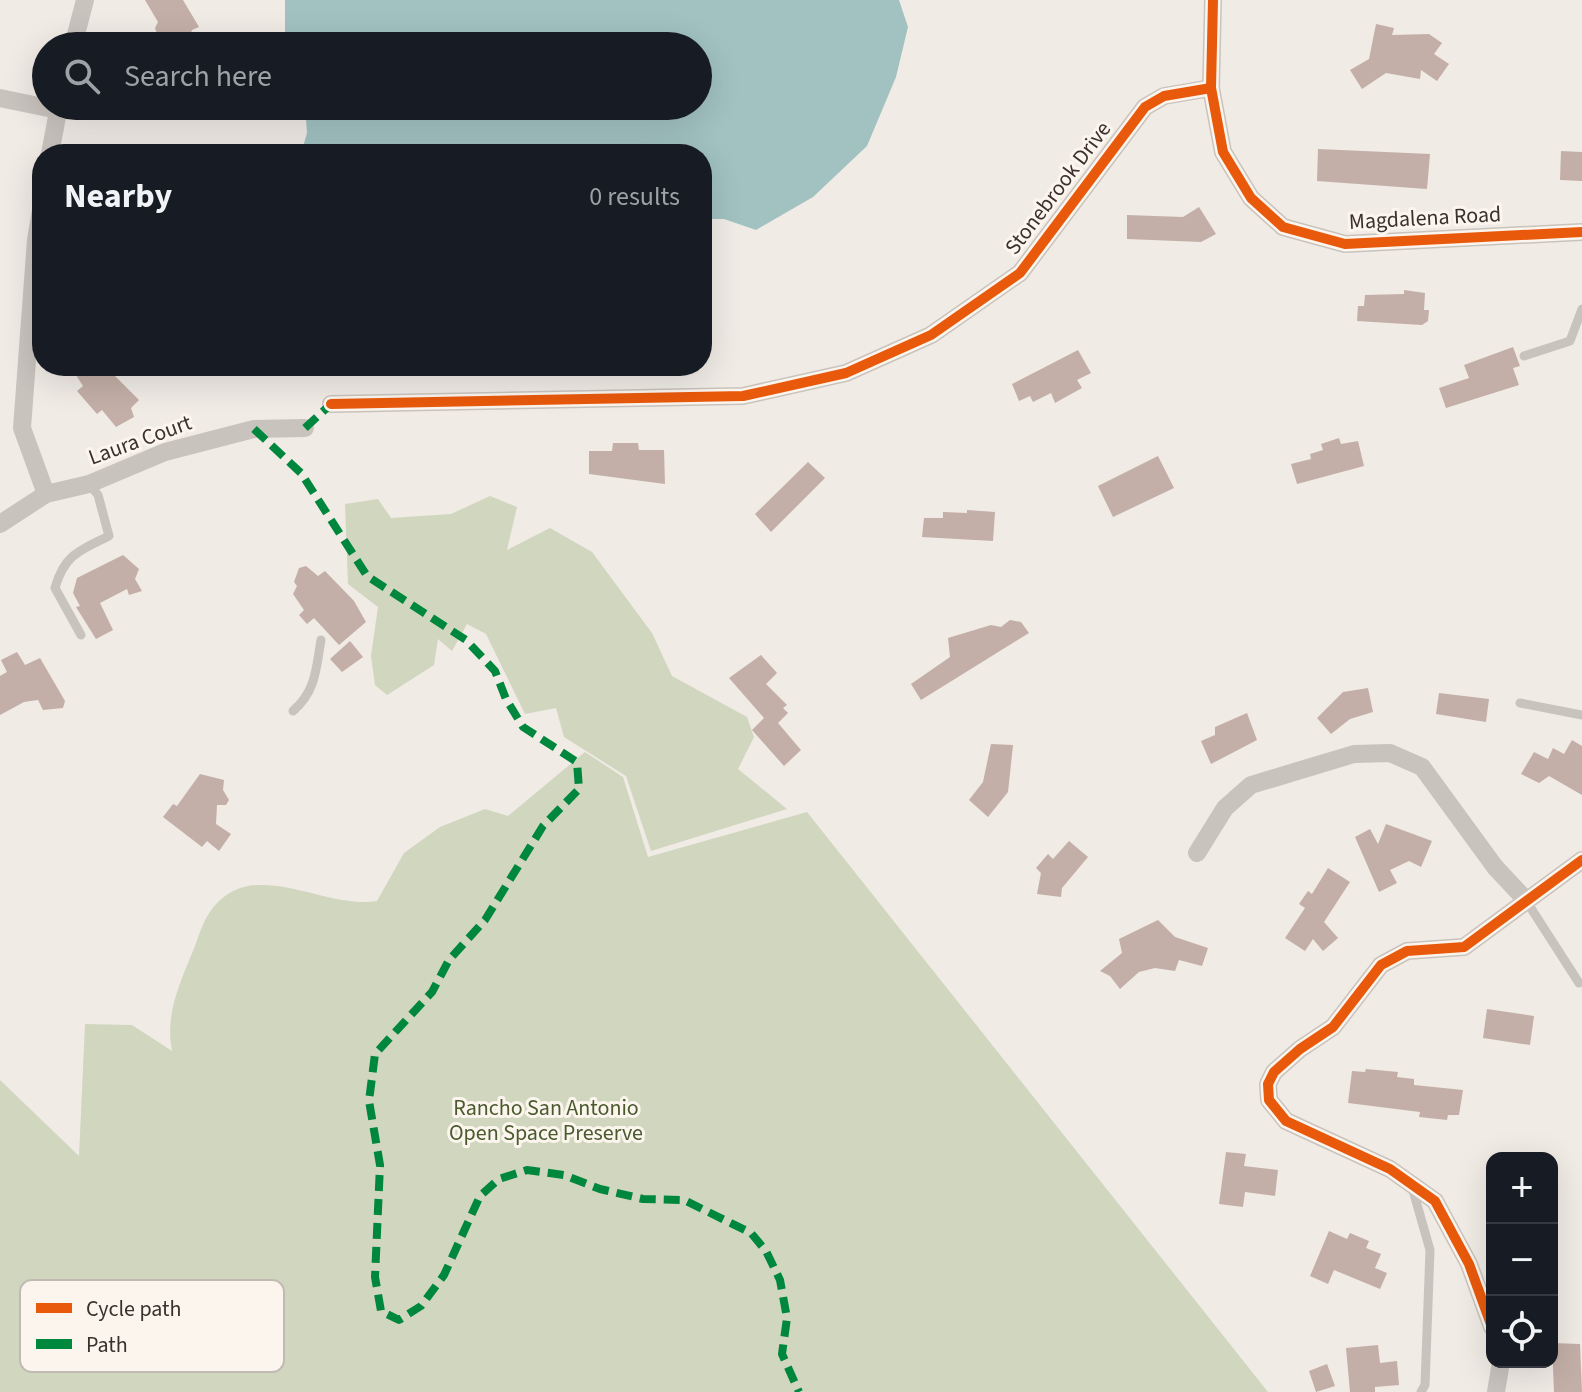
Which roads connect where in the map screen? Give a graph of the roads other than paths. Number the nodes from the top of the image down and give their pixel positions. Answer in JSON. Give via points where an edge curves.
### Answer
{"nodes":[{"id":1,"x":85,"y":0,"type":"edge"},
{"id":2,"x":1213,"y":0,"type":"edge"},
{"id":3,"x":77,"y":32,"type":"edge"},
{"id":4,"x":1211,"y":88,"type":"junction"},
{"id":5,"x":0,"y":98,"type":"edge"},
{"id":6,"x":32,"y":104,"type":"edge"},
{"id":7,"x":56,"y":120,"type":"edge"},
{"id":8,"x":52,"y":144,"type":"edge"},
{"id":9,"x":1582,"y":232,"type":"edge"},
{"id":10,"x":32,"y":294,"type":"edge"},
{"id":11,"x":1582,"y":309,"type":"edge"},
{"id":12,"x":1524,"y":356,"type":"dead end"},
{"id":13,"x":331,"y":404,"type":"dead end"},
{"id":14,"x":305,"y":428,"type":"dead end"},
{"id":15,"x":89,"y":484,"type":"junction"},
{"id":16,"x":46,"y":494,"type":"junction"},
{"id":17,"x":0,"y":524,"type":"edge"},
{"id":18,"x":81,"y":635,"type":"dead end"},
{"id":19,"x":321,"y":640,"type":"dead end"},
{"id":20,"x":1520,"y":703,"type":"dead end"},
{"id":21,"x":293,"y":711,"type":"dead end"},
{"id":22,"x":1582,"y":715,"type":"edge"},
{"id":23,"x":1197,"y":853,"type":"dead end"},
{"id":24,"x":1582,"y":860,"type":"edge"},
{"id":25,"x":1525,"y":899,"type":"junction"},
{"id":26,"x":1579,"y":983,"type":"dead end"},
{"id":27,"x":1411,"y":1184,"type":"junction"},
{"id":28,"x":1486,"y":1311,"type":"edge"},
{"id":29,"x":1500,"y":1368,"type":"edge"},
{"id":30,"x":1421,"y":1392,"type":"edge"},
{"id":31,"x":1496,"y":1392,"type":"edge"}],
"edges":[{"from":1,"to":3,"type":"street"},
{"from":2,"to":4,"type":"street","name":"Magdalena Road"},
{"from":4,"to":9,"type":"street","name":"Magdalena Road","via":[[1223,152],[1251,198],[1283,227],[1345,244]]},
{"from":4,"to":13,"type":"street","name":"Stonebrook Drive","via":[[1164,96],[1145,107],[1020,273],[931,335],[846,373],[743,396]]},
{"from":5,"to":6,"type":"street"},
{"from":7,"to":8,"type":"street"},
{"from":10,"to":16,"type":"street","via":[[22,428]]},
{"from":11,"to":12,"type":"lane","via":[[1570,341]]},
{"from":14,"to":15,"type":"street","name":"Laura Court","via":[[254,429],[165,452]]},
{"from":15,"to":16,"type":"street","name":"Laura Court"},
{"from":15,"to":18,"type":"lane","via":[[98,495],[109,536],[76,553],[61,569],[55,588]]},
{"from":16,"to":17,"type":"street","name":"Laura Court"},
{"from":19,"to":21,"type":"lane","via":[[309,697]]},
{"from":20,"to":22,"type":"lane"},
{"from":23,"to":25,"type":"street","via":[[1225,808],[1251,785],[1354,754],[1390,753],[1422,767]]},
{"from":24,"to":25,"type":"street"},
{"from":25,"to":26,"type":"lane"},
{"from":25,"to":27,"type":"street","via":[[1464,947],[1407,951],[1381,965],[1333,1027],[1300,1049],[1268,1084],[1269,1100],[1286,1121]]},
{"from":27,"to":28,"type":"street","via":[[1435,1201],[1469,1264]]},
{"from":27,"to":30,"type":"lane","via":[[1430,1250]]},
{"from":29,"to":31,"type":"street"}]}
